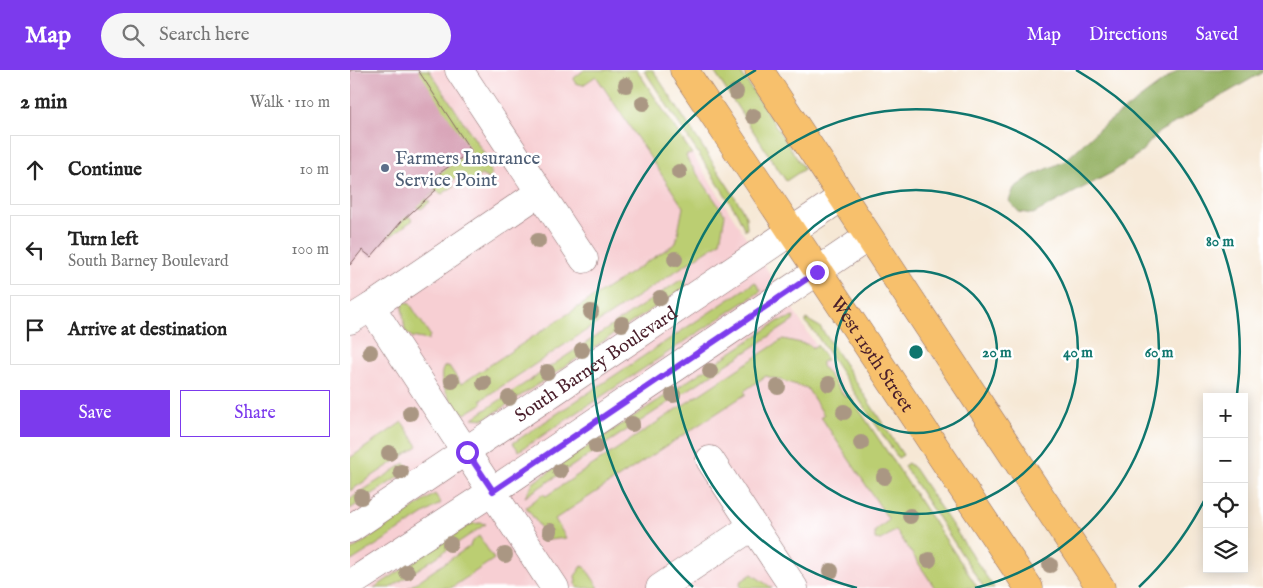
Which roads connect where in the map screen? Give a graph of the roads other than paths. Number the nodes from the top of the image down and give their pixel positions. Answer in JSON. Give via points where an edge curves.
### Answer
{"nodes":[{"id":1,"x":460,"y":70,"type":"edge"},
{"id":2,"x":684,"y":70,"type":"edge"},
{"id":3,"x":759,"y":70,"type":"edge"},
{"id":4,"x":540,"y":192,"type":"junction"},
{"id":5,"x":842,"y":197,"type":"junction"},
{"id":6,"x":791,"y":232,"type":"junction"},
{"id":7,"x":868,"y":237,"type":"junction"},
{"id":8,"x":584,"y":259,"type":"dead end"},
{"id":9,"x":817,"y":272,"type":"junction"},
{"id":10,"x":360,"y":314,"type":"edge"},
{"id":11,"x":467,"y":452,"type":"junction"},
{"id":12,"x":710,"y":460,"type":"dead end"},
{"id":13,"x":493,"y":491,"type":"junction"},
{"id":14,"x":753,"y":526,"type":"junction"},
{"id":15,"x":350,"y":529,"type":"edge"},
{"id":16,"x":350,"y":584,"type":"edge"},
{"id":17,"x":555,"y":588,"type":"edge"},
{"id":18,"x":660,"y":588,"type":"edge"},
{"id":19,"x":794,"y":588,"type":"edge"},
{"id":20,"x":1029,"y":588,"type":"edge"},
{"id":21,"x":1101,"y":588,"type":"edge"}],
"edges":[{"from":1,"to":4,"type":"street"},
{"from":2,"to":6,"type":"main road","name":"West 119th Street"},
{"from":3,"to":5,"type":"main road"},
{"from":4,"to":8,"type":"street"},
{"from":4,"to":10,"type":"street"},
{"from":5,"to":6,"type":"street","name":"South Barney Boulevard"},
{"from":5,"to":7,"type":"main road"},
{"from":6,"to":9,"type":"main road","name":"West 119th Street"},
{"from":6,"to":11,"type":"street","name":"South Barney Boulevard"},
{"from":7,"to":9,"type":"street"},
{"from":7,"to":21,"type":"main road"},
{"from":9,"to":13,"type":"street"},
{"from":9,"to":20,"type":"main road","name":"West 119th Street"},
{"from":10,"to":11,"type":"street"},
{"from":11,"to":13,"type":"street"},
{"from":11,"to":15,"type":"street","name":"South Barney Boulevard"},
{"from":12,"to":14,"type":"street"},
{"from":13,"to":16,"type":"street"},
{"from":13,"to":17,"type":"street"},
{"from":14,"to":18,"type":"street"},
{"from":14,"to":19,"type":"street"}]}
